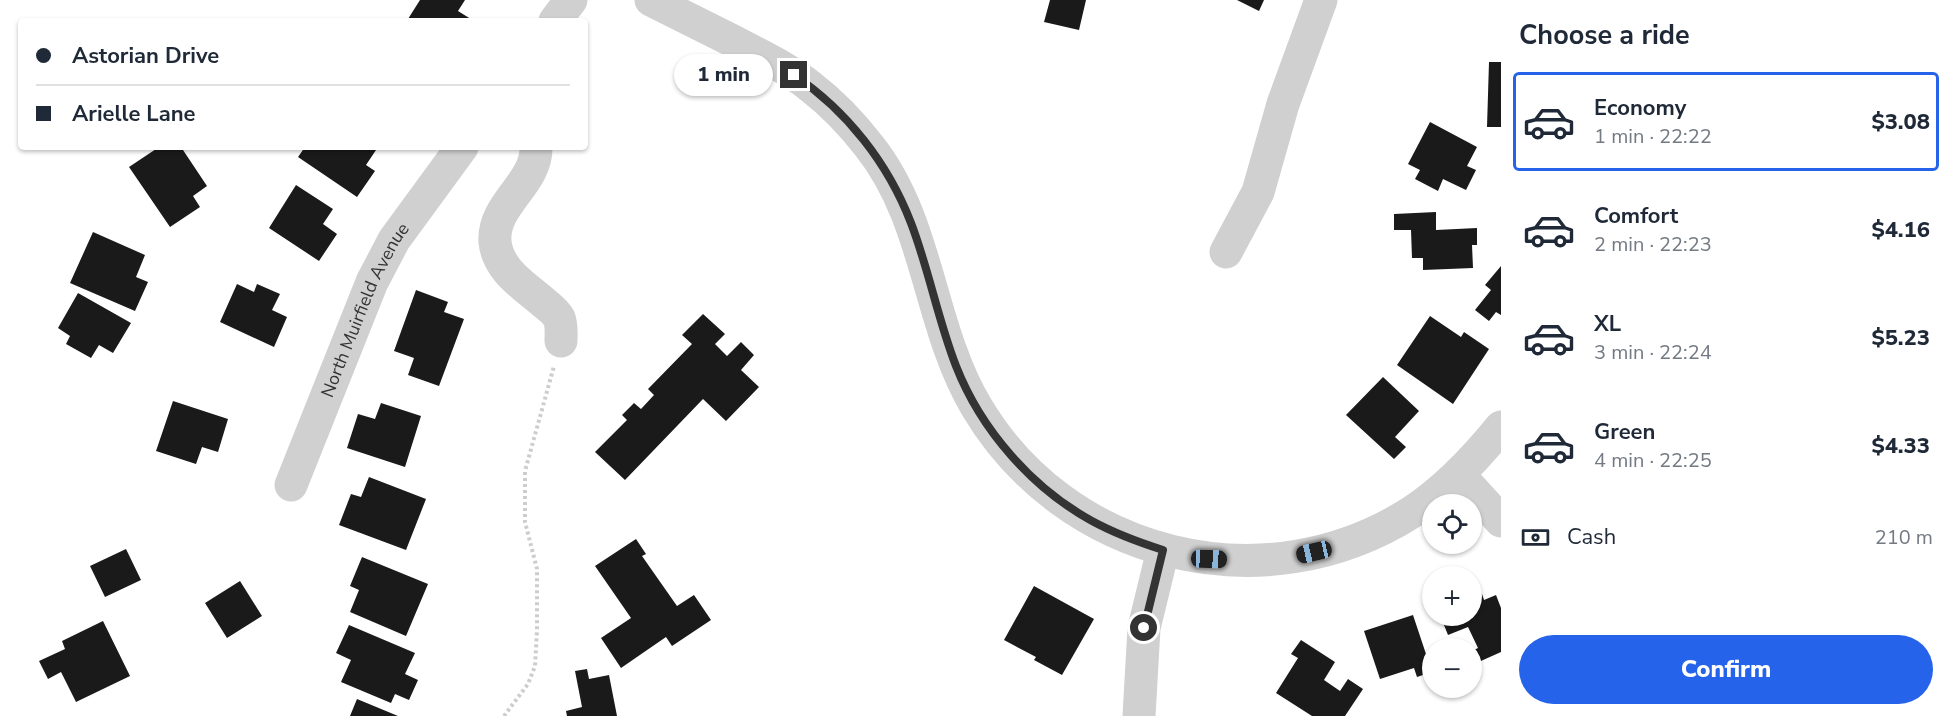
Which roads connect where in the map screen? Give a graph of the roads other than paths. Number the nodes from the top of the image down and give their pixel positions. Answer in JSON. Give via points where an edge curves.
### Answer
{"nodes":[{"id":1,"x":571,"y":0,"type":"edge"},
{"id":2,"x":651,"y":0,"type":"edge"},
{"id":3,"x":1321,"y":0,"type":"edge"},
{"id":4,"x":557,"y":18,"type":"edge"},
{"id":5,"x":460,"y":150,"type":"edge"},
{"id":6,"x":536,"y":150,"type":"edge"},
{"id":7,"x":1226,"y":252,"type":"dead end"},
{"id":8,"x":561,"y":341,"type":"road end"},
{"id":9,"x":1501,"y":427,"type":"edge"},
{"id":10,"x":1459,"y":475,"type":"junction"},
{"id":11,"x":291,"y":485,"type":"dead end"},
{"id":12,"x":1501,"y":521,"type":"edge"},
{"id":13,"x":1163,"y":550,"type":"junction"},
{"id":14,"x":1139,"y":716,"type":"edge"}],
"edges":[{"from":1,"to":4,"type":"street"},
{"from":2,"to":13,"type":"street","via":[[777,64],[844,116],[893,183],[911,223],[956,367],[975,406],[999,441],[1025,471],[1064,503],[1130,539]]},
{"from":3,"to":7,"type":"street","via":[[1283,104],[1258,192]]},
{"from":5,"to":11,"type":"street","name":"North Muirfield Avenue","via":[[394,240],[372,282]]},
{"from":6,"to":8,"type":"street","via":[[532,168],[500,215],[495,241],[506,270],[559,318]]},
{"from":9,"to":10,"type":"street"},
{"from":10,"to":12,"type":"street"},
{"from":10,"to":13,"type":"street","via":[[1412,512],[1374,533],[1333,548],[1252,561],[1209,559]]},
{"from":13,"to":14,"type":"street","via":[[1144,628]]}]}
